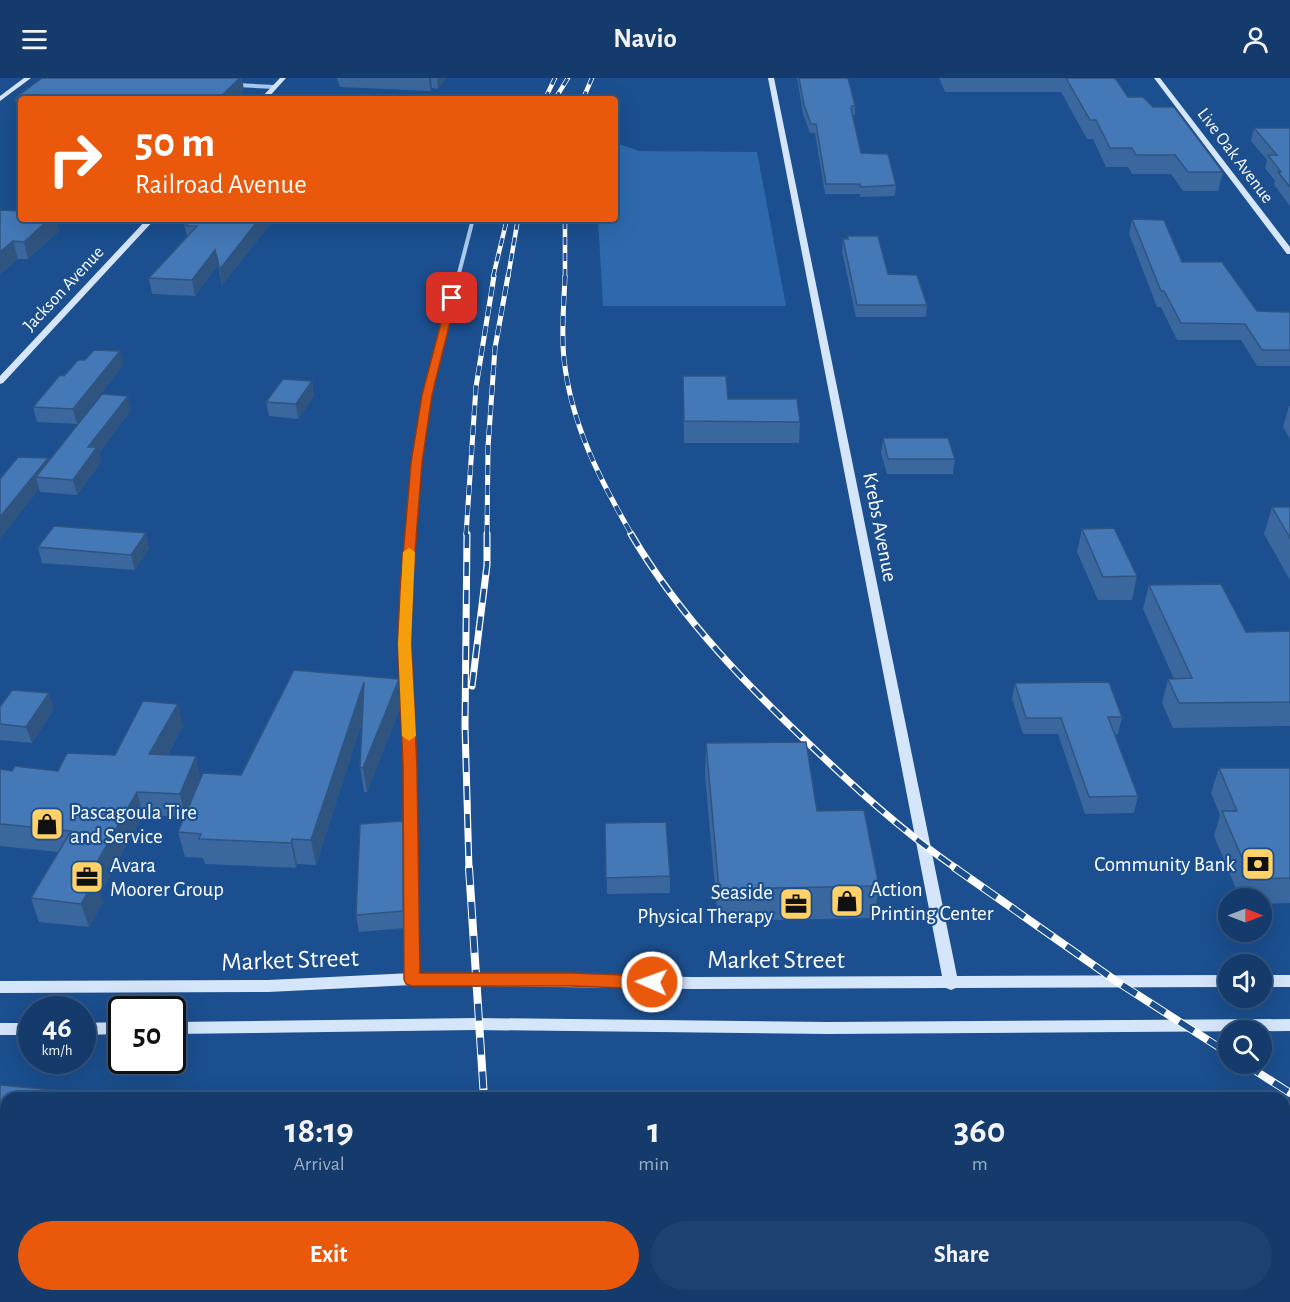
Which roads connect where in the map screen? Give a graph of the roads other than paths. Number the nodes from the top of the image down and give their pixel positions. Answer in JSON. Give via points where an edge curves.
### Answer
{"nodes":[{"id":1,"x":28,"y":78,"type":"edge"},
{"id":2,"x":283,"y":78,"type":"edge"},
{"id":3,"x":771,"y":78,"type":"edge"},
{"id":4,"x":1157,"y":78,"type":"edge"},
{"id":5,"x":230,"y":84,"type":"edge"},
{"id":6,"x":275,"y":87,"type":"junction"},
{"id":7,"x":266,"y":96,"type":"edge"},
{"id":8,"x":0,"y":99,"type":"edge"},
{"id":9,"x":149,"y":222,"type":"edge"},
{"id":10,"x":472,"y":222,"type":"edge"},
{"id":11,"x":1290,"y":252,"type":"edge"},
{"id":12,"x":0,"y":381,"type":"edge"},
{"id":13,"x":412,"y":979,"type":"junction"},
{"id":14,"x":1218,"y":981,"type":"edge"},
{"id":15,"x":1272,"y":981,"type":"edge"},
{"id":16,"x":1290,"y":981,"type":"edge"},
{"id":17,"x":951,"y":984,"type":"junction"},
{"id":18,"x":0,"y":987,"type":"edge"},
{"id":19,"x":1290,"y":1025,"type":"edge"},
{"id":20,"x":186,"y":1028,"type":"edge"},
{"id":21,"x":0,"y":1029,"type":"edge"},
{"id":22,"x":18,"y":1029,"type":"edge"}],
"edges":[{"from":1,"to":8,"type":"street"},
{"from":2,"to":6,"type":"street"},
{"from":3,"to":17,"type":"street","name":"Krebs Avenue"},
{"from":4,"to":11,"type":"street","name":"Live Oak Avenue"},
{"from":5,"to":6,"type":"street"},
{"from":6,"to":7,"type":"street"},
{"from":9,"to":12,"type":"street","name":"Jackson Avenue"},
{"from":10,"to":13,"type":"street","via":[[427,395],[407,578],[404,644],[410,766]]},
{"from":13,"to":17,"type":"street","name":"Market Street"},
{"from":13,"to":18,"type":"street","name":"Market Street","via":[[268,987]]},
{"from":14,"to":17,"type":"street","name":"Market Street"},
{"from":15,"to":16,"type":"street"},
{"from":19,"to":20,"type":"street","via":[[828,1028],[476,1024]]},
{"from":21,"to":22,"type":"street"}]}
